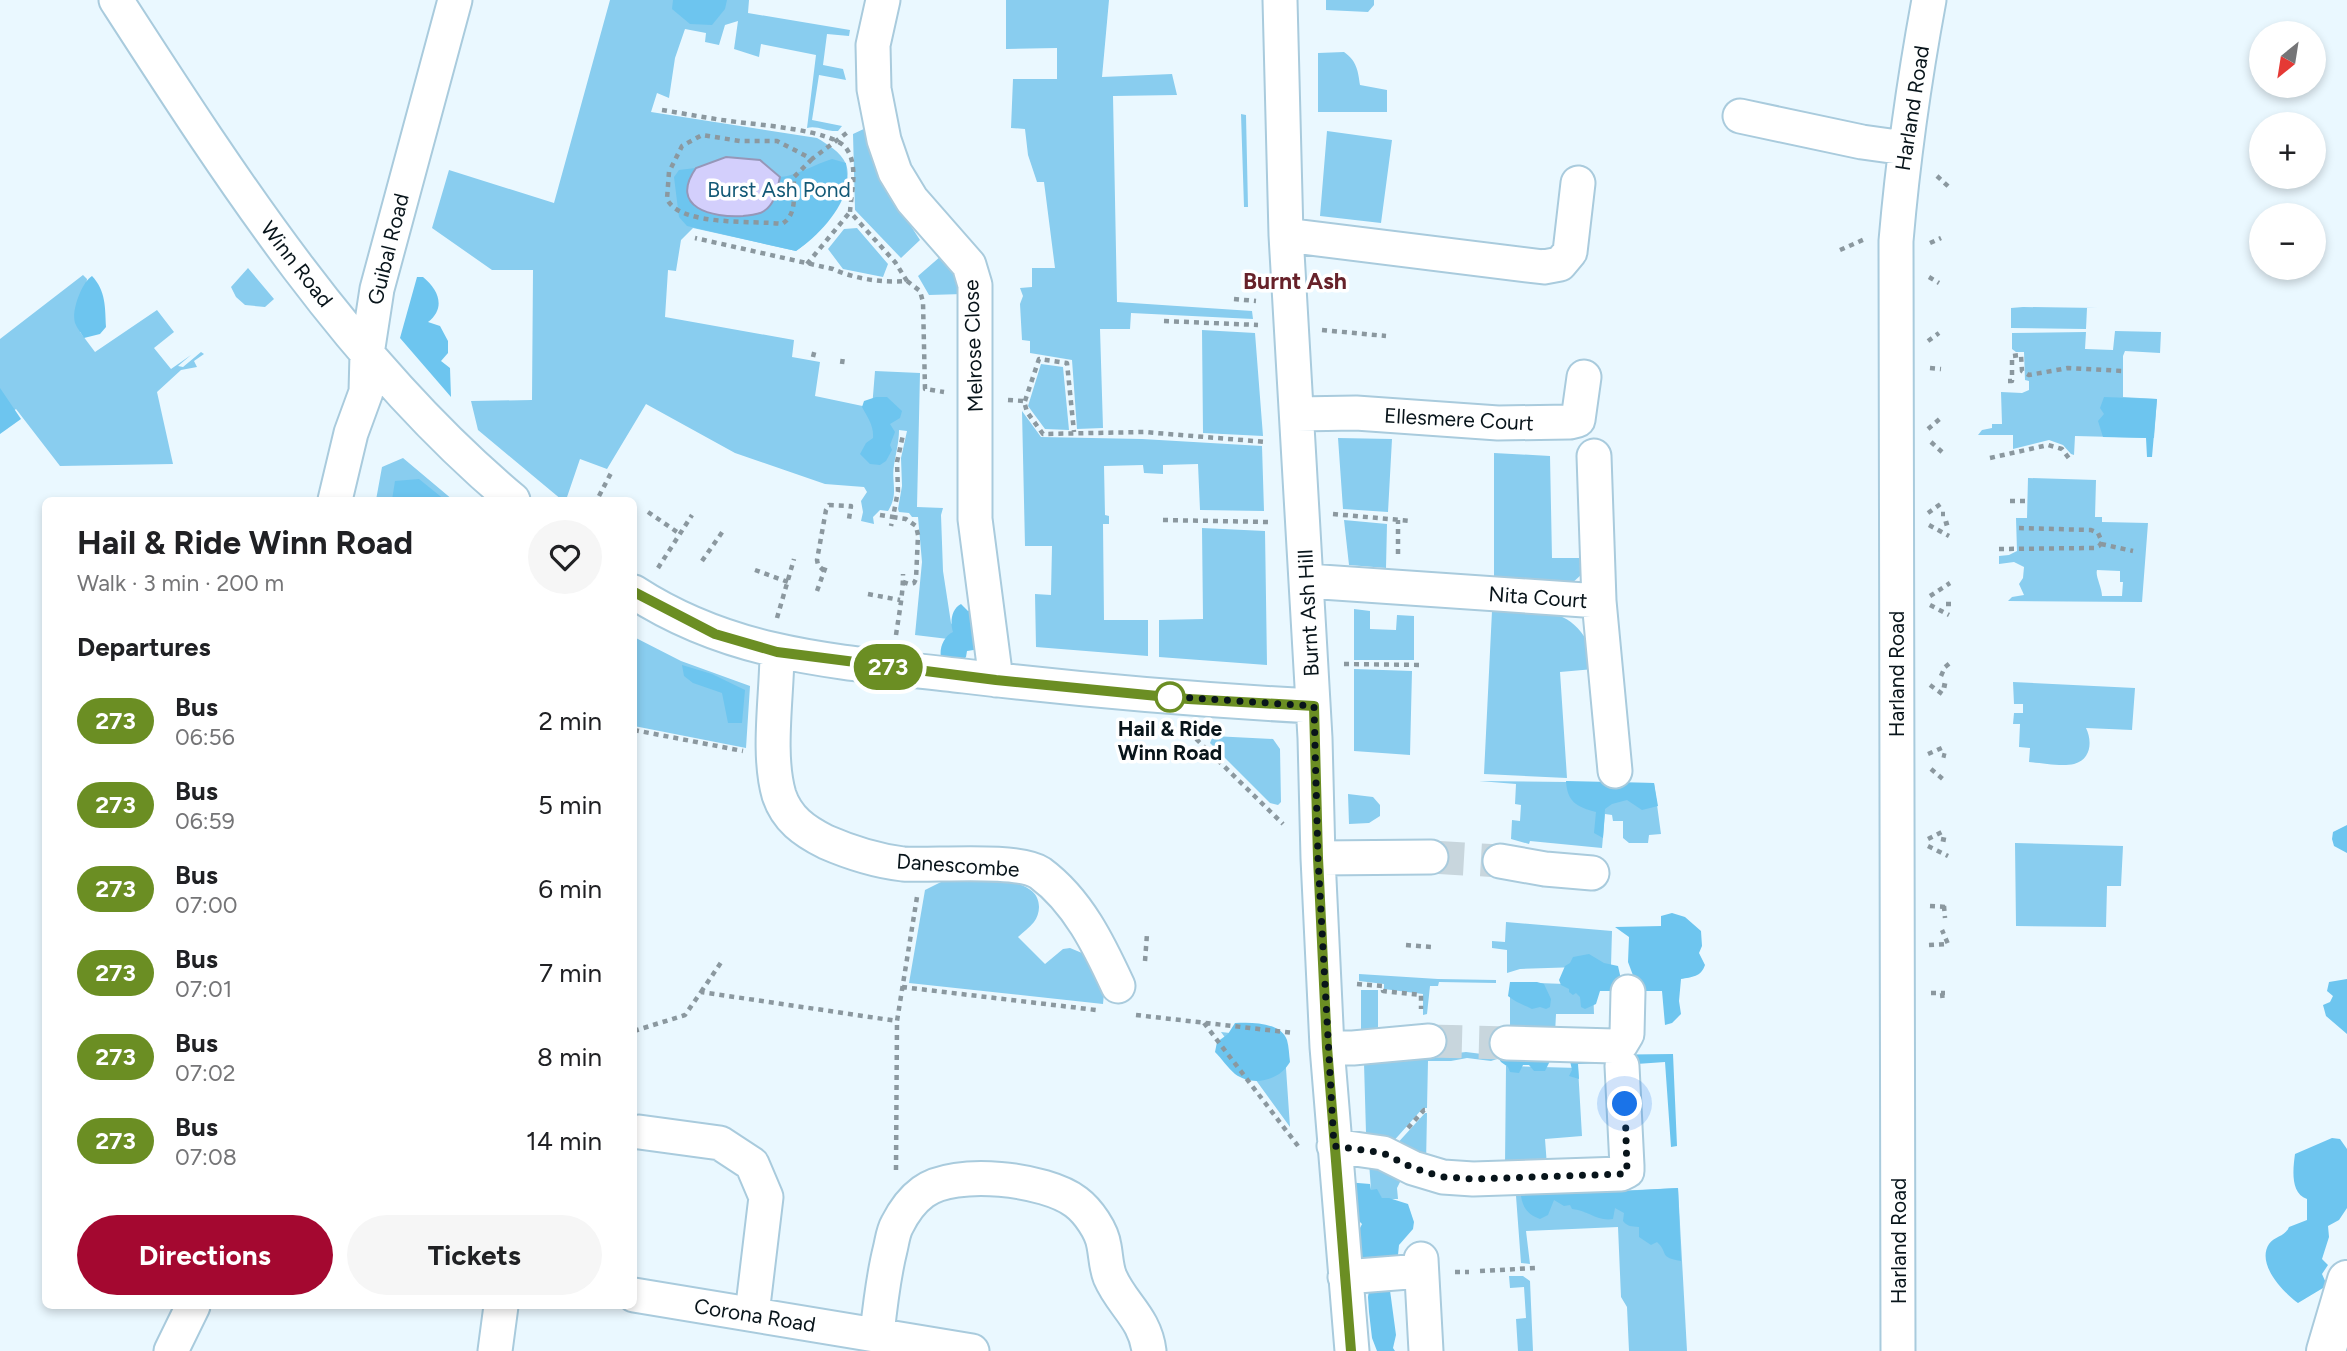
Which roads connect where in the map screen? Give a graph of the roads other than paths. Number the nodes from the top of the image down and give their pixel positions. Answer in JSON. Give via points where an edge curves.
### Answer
{"nodes":[{"id":1,"x":116,"y":0,"type":"edge"},
{"id":2,"x":455,"y":0,"type":"edge"},
{"id":3,"x":883,"y":0,"type":"edge"},
{"id":4,"x":1280,"y":0,"type":"edge"},
{"id":5,"x":1929,"y":0,"type":"edge"},
{"id":6,"x":1740,"y":116,"type":"dead end"},
{"id":7,"x":1905,"y":148,"type":"junction"},
{"id":8,"x":1578,"y":183,"type":"dead end"},
{"id":9,"x":1286,"y":234,"type":"junction"},
{"id":10,"x":367,"y":354,"type":"junction"},
{"id":11,"x":1584,"y":377,"type":"dead end"},
{"id":12,"x":1297,"y":414,"type":"junction"},
{"id":13,"x":1594,"y":456,"type":"dead end"},
{"id":14,"x":336,"y":497,"type":"edge"},
{"id":15,"x":509,"y":497,"type":"edge"},
{"id":16,"x":1307,"y":581,"type":"junction"},
{"id":17,"x":637,"y":594,"type":"edge"},
{"id":18,"x":1599,"y":601,"type":"junction"},
{"id":19,"x":777,"y":652,"type":"junction"},
{"id":20,"x":996,"y":680,"type":"junction"},
{"id":21,"x":1314,"y":706,"type":"junction"},
{"id":22,"x":1615,"y":771,"type":"dead end"},
{"id":23,"x":1431,"y":857,"type":"tunnel mouth"},
{"id":24,"x":1318,"y":858,"type":"junction"},
{"id":25,"x":1500,"y":861,"type":"tunnel mouth"},
{"id":26,"x":1592,"y":873,"type":"dead end"},
{"id":27,"x":1118,"y":986,"type":"dead end"},
{"id":28,"x":1628,"y":992,"type":"dead end"},
{"id":29,"x":1425,"y":1041,"type":"tunnel mouth"},
{"id":30,"x":1507,"y":1043,"type":"tunnel mouth"},
{"id":31,"x":1327,"y":1047,"type":"junction"},
{"id":32,"x":1622,"y":1066,"type":"dead end"},
{"id":33,"x":639,"y":1132,"type":"dead end"},
{"id":34,"x":1334,"y":1146,"type":"junction"},
{"id":35,"x":1345,"y":1277,"type":"junction"},
{"id":36,"x":2347,"y":1280,"type":"edge"},
{"id":37,"x":637,"y":1295,"type":"edge"},
{"id":38,"x":192,"y":1309,"type":"edge"},
{"id":39,"x":501,"y":1309,"type":"edge"},
{"id":40,"x":752,"y":1314,"type":"junction"},
{"id":41,"x":877,"y":1334,"type":"junction"},
{"id":42,"x":172,"y":1351,"type":"edge"},
{"id":43,"x":495,"y":1351,"type":"edge"},
{"id":44,"x":972,"y":1351,"type":"edge"},
{"id":45,"x":1150,"y":1351,"type":"edge"},
{"id":46,"x":1352,"y":1351,"type":"edge"},
{"id":47,"x":1426,"y":1351,"type":"edge"},
{"id":48,"x":1898,"y":1351,"type":"edge"},
{"id":49,"x":2326,"y":1351,"type":"edge"}],
"edges":[{"from":1,"to":10,"type":"street","name":"Winn Road","via":[[262,220]]},
{"from":2,"to":10,"type":"street","name":"Guibal Road","via":[[388,242]]},
{"from":3,"to":20,"type":"street","name":"Melrose Close","via":[[873,45],[874,89],[884,140],[895,172],[912,200],[970,265],[975,285],[975,519]]},
{"from":4,"to":9,"type":"street","name":"Burnt Ash Hill"},
{"from":5,"to":7,"type":"street","name":"Harland Road"},
{"from":6,"to":7,"type":"street"},
{"from":7,"to":48,"type":"street","name":"Harland Road","via":[[1896,242]]},
{"from":8,"to":9,"type":"street","via":[[1570,251],[1560,264],[1544,267]]},
{"from":9,"to":12,"type":"street","name":"Burnt Ash Hill"},
{"from":10,"to":14,"type":"street","name":"Guibal Road","via":[[366,392]]},
{"from":10,"to":15,"type":"street","name":"Winn Road","via":[[460,455]]},
{"from":11,"to":12,"type":"street","name":"Ellesmere Court","via":[[1578,420],[1570,422]]},
{"from":12,"to":16,"type":"street","name":"Burnt Ash Hill"},
{"from":13,"to":18,"type":"street"},
{"from":16,"to":18,"type":"street","name":"Nita Court"},
{"from":16,"to":21,"type":"street","name":"Burnt Ash Hill"},
{"from":17,"to":19,"type":"street","via":[[715,634]]},
{"from":18,"to":22,"type":"street","name":"Nita Court"},
{"from":19,"to":20,"type":"street"},
{"from":19,"to":27,"type":"street","name":"Danescombe","via":[[774,772],[787,814],[808,833],[836,846],[901,864],[1011,865],[1038,872],[1094,934]]},
{"from":20,"to":21,"type":"street"},
{"from":21,"to":24,"type":"street","name":"Burnt Ash Hill"},
{"from":23,"to":24,"type":"street"},
{"from":24,"to":31,"type":"street","name":"Burnt Ash Hill"},
{"from":25,"to":26,"type":"street"},
{"from":28,"to":30,"type":"street","via":[[1627,1034],[1621,1044]]},
{"from":29,"to":31,"type":"street"},
{"from":31,"to":34,"type":"street","name":"Burnt Ash Hill"},
{"from":32,"to":34,"type":"street","via":[[1628,1166],[1621,1174],[1443,1177],[1383,1153]]},
{"from":33,"to":40,"type":"street","via":[[720,1143],[752,1164],[766,1197]]},
{"from":34,"to":35,"type":"street","name":"Burnt Ash Hill"},
{"from":35,"to":46,"type":"street","name":"Burnt Ash Hill"},
{"from":35,"to":47,"type":"street","via":[[1421,1265]]},
{"from":36,"to":49,"type":"main road"},
{"from":37,"to":40,"type":"street","name":"Corona Road"},
{"from":38,"to":42,"type":"street"},
{"from":39,"to":43,"type":"street"},
{"from":40,"to":41,"type":"street","name":"Corona Road"},
{"from":41,"to":44,"type":"street","name":"Corona Road"},
{"from":41,"to":45,"type":"street","via":[[882,1280],[895,1227],[913,1201],[923,1191],[955,1180],[998,1180],[1038,1185],[1077,1203],[1102,1236],[1110,1278],[1147,1333]]}]}
